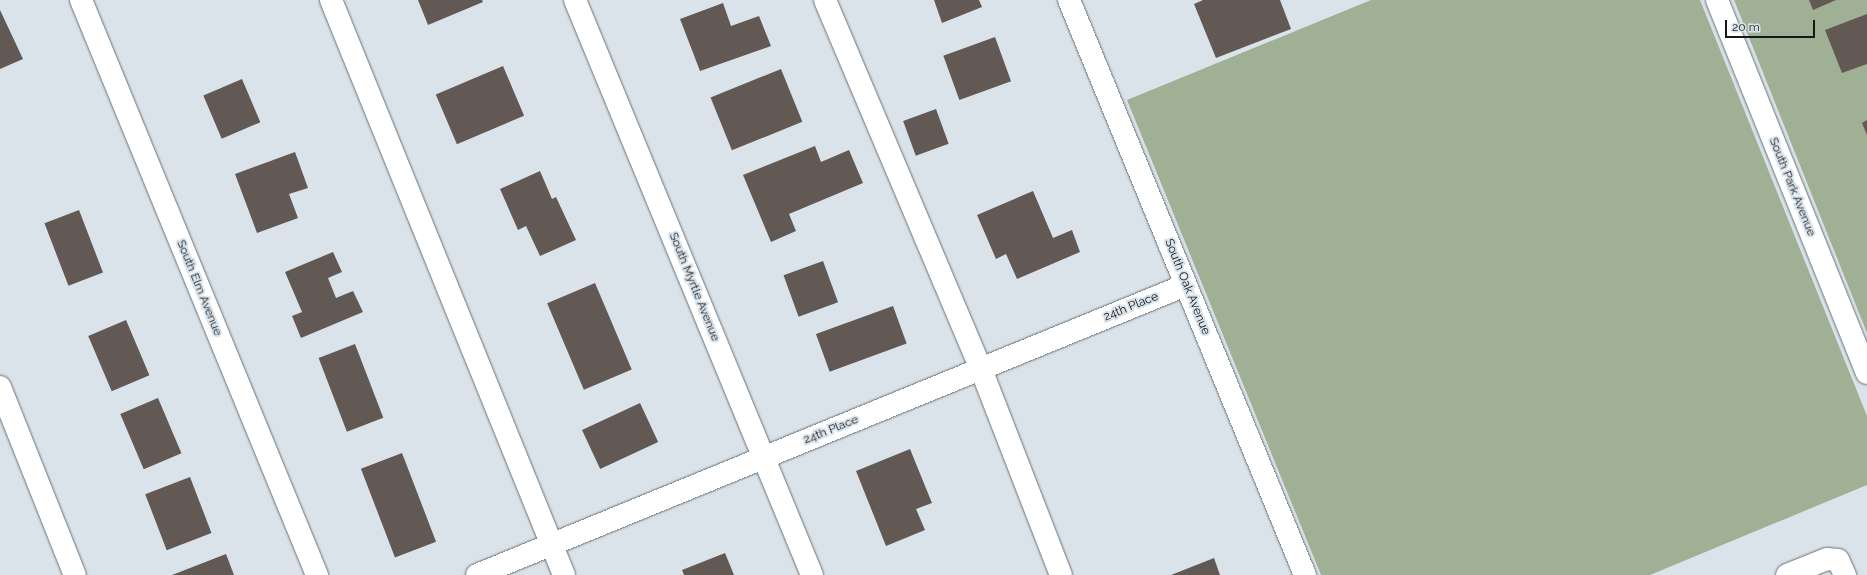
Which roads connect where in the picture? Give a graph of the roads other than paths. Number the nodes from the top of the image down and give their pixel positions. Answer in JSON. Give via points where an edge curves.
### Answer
{"nodes":[{"id":1,"x":82,"y":0,"type":"edge"},
{"id":2,"x":331,"y":0,"type":"edge"},
{"id":3,"x":575,"y":0,"type":"edge"},
{"id":4,"x":825,"y":0,"type":"edge"},
{"id":5,"x":1069,"y":0,"type":"edge"},
{"id":6,"x":1717,"y":0,"type":"edge"},
{"id":7,"x":1186,"y":285,"type":"junction"},
{"id":8,"x":981,"y":369,"type":"junction"},
{"id":9,"x":1867,"y":373,"type":"edge"},
{"id":10,"x":0,"y":387,"type":"edge"},
{"id":11,"x":764,"y":458,"type":"junction"},
{"id":12,"x":552,"y":544,"type":"junction"},
{"id":13,"x":1842,"y":567,"type":"edge"},
{"id":14,"x":75,"y":575,"type":"edge"},
{"id":15,"x":317,"y":575,"type":"edge"},
{"id":16,"x":477,"y":575,"type":"edge"},
{"id":17,"x":564,"y":575,"type":"edge"},
{"id":18,"x":812,"y":575,"type":"edge"},
{"id":19,"x":1062,"y":575,"type":"edge"},
{"id":20,"x":1304,"y":575,"type":"edge"},
{"id":21,"x":1787,"y":575,"type":"edge"}],
"edges":[{"from":1,"to":15,"type":"street","name":"South Elm Avenue"},
{"from":2,"to":12,"type":"street"},
{"from":3,"to":11,"type":"street","name":"South Myrtle Avenue"},
{"from":4,"to":8,"type":"street"},
{"from":5,"to":7,"type":"street","name":"South Oak Avenue"},
{"from":6,"to":9,"type":"street","name":"South Park Avenue"},
{"from":7,"to":8,"type":"street","name":"24th Place"},
{"from":7,"to":20,"type":"street","name":"South Oak Avenue"},
{"from":8,"to":11,"type":"street","name":"24th Place"},
{"from":8,"to":19,"type":"street"},
{"from":10,"to":14,"type":"street"},
{"from":11,"to":12,"type":"street","name":"24th Place"},
{"from":11,"to":18,"type":"street","name":"South Myrtle Avenue"},
{"from":12,"to":16,"type":"street","name":"24th Place"},
{"from":12,"to":17,"type":"street"},
{"from":13,"to":21,"type":"street","via":[[1827,559]]}]}
